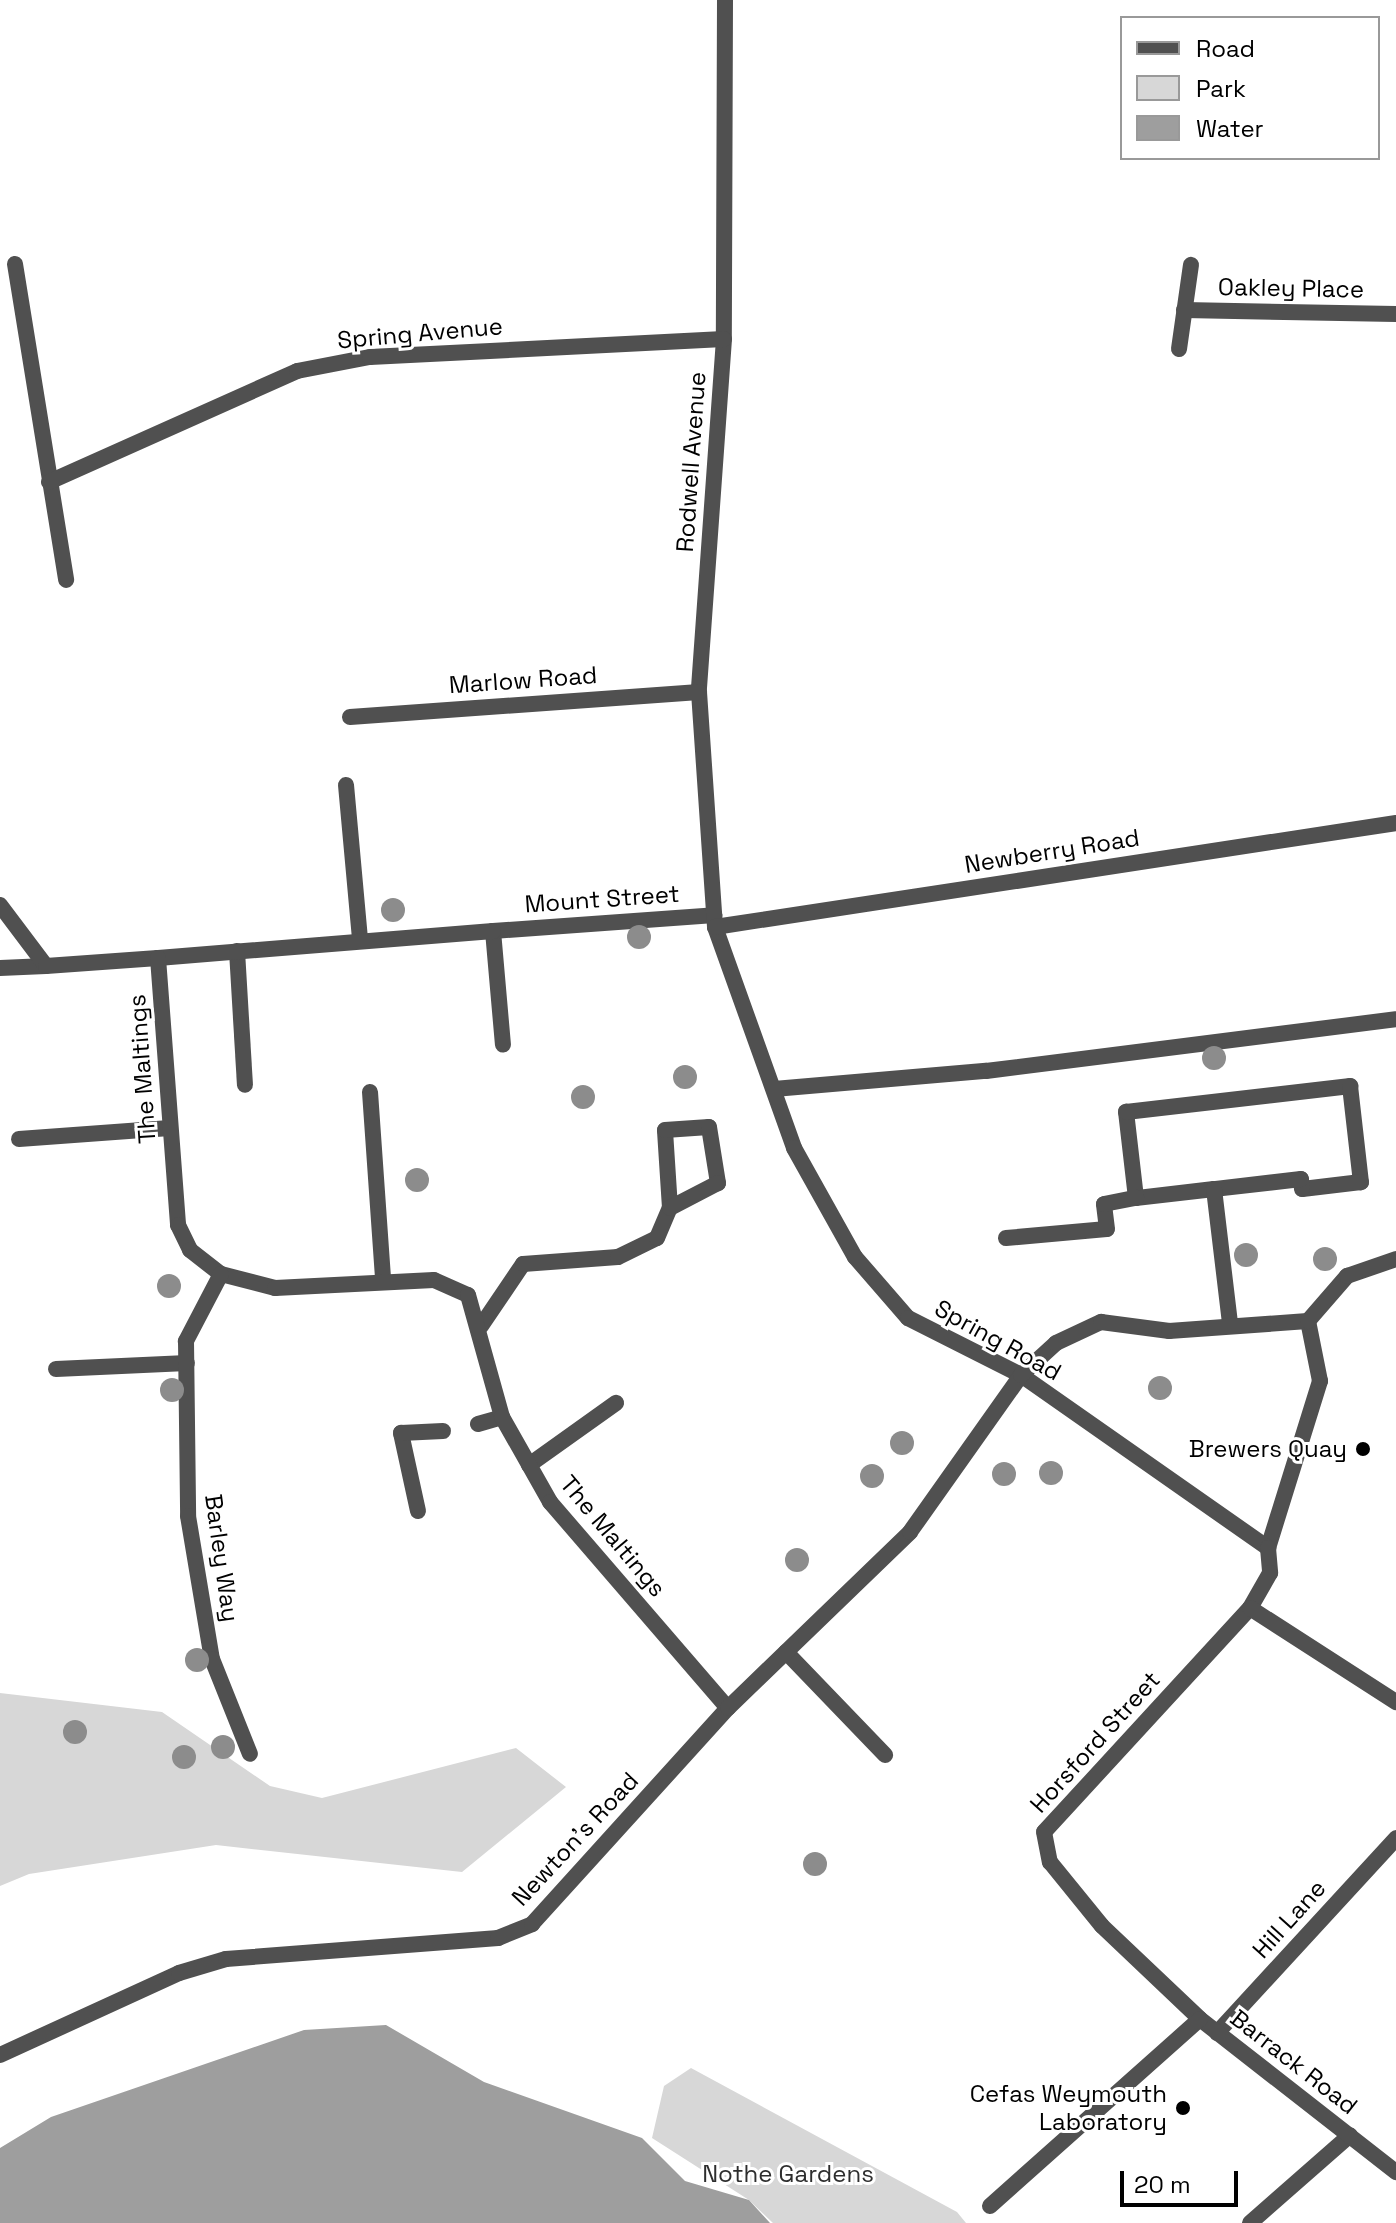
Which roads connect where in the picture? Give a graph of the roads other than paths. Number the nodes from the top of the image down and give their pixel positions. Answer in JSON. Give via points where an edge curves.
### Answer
{"nodes":[{"id":1,"x":725,"y":0,"type":"edge"},
{"id":2,"x":15,"y":264,"type":"dead end"},
{"id":3,"x":1191,"y":265,"type":"dead end"},
{"id":4,"x":1184,"y":310,"type":"junction"},
{"id":5,"x":1396,"y":314,"type":"edge"},
{"id":6,"x":724,"y":339,"type":"junction"},
{"id":7,"x":1179,"y":349,"type":"dead end"},
{"id":8,"x":49,"y":482,"type":"junction"},
{"id":9,"x":66,"y":580,"type":"dead end"},
{"id":10,"x":699,"y":692,"type":"junction"},
{"id":11,"x":350,"y":717,"type":"dead end"},
{"id":12,"x":346,"y":785,"type":"dead end"},
{"id":13,"x":1396,"y":823,"type":"edge"},
{"id":14,"x":0,"y":905,"type":"edge"},
{"id":15,"x":714,"y":921,"type":"junction"},
{"id":16,"x":493,"y":931,"type":"junction"},
{"id":17,"x":360,"y":938,"type":"junction"},
{"id":18,"x":237,"y":951,"type":"junction"},
{"id":19,"x":158,"y":958,"type":"junction"},
{"id":20,"x":46,"y":966,"type":"junction"},
{"id":21,"x":0,"y":968,"type":"edge"},
{"id":22,"x":1396,"y":1019,"type":"edge"},
{"id":23,"x":503,"y":1045,"type":"dead end"},
{"id":24,"x":245,"y":1085,"type":"dead end"},
{"id":25,"x":774,"y":1089,"type":"junction"},
{"id":26,"x":370,"y":1092,"type":"dead end"},
{"id":27,"x":170,"y":1128,"type":"junction"},
{"id":28,"x":19,"y":1139,"type":"dead end"},
{"id":29,"x":1214,"y":1189,"type":"junction"},
{"id":30,"x":1136,"y":1198,"type":"junction"},
{"id":31,"x":670,"y":1208,"type":"junction"},
{"id":32,"x":1006,"y":1238,"type":"dead end"},
{"id":33,"x":1396,"y":1259,"type":"edge"},
{"id":34,"x":221,"y":1274,"type":"junction"},
{"id":35,"x":383,"y":1278,"type":"junction"},
{"id":36,"x":1308,"y":1321,"type":"junction"},
{"id":37,"x":1230,"y":1324,"type":"junction"},
{"id":38,"x":481,"y":1326,"type":"junction"},
{"id":39,"x":187,"y":1363,"type":"junction"},
{"id":40,"x":56,"y":1369,"type":"dead end"},
{"id":41,"x":1021,"y":1375,"type":"junction"},
{"id":42,"x":616,"y":1403,"type":"dead end"},
{"id":43,"x":502,"y":1417,"type":"junction"},
{"id":44,"x":478,"y":1424,"type":"dead end"},
{"id":45,"x":443,"y":1431,"type":"dead end"},
{"id":46,"x":529,"y":1465,"type":"junction"},
{"id":47,"x":418,"y":1511,"type":"dead end"},
{"id":48,"x":1268,"y":1548,"type":"junction"},
{"id":49,"x":1250,"y":1608,"type":"junction"},
{"id":50,"x":786,"y":1652,"type":"junction"},
{"id":51,"x":1396,"y":1702,"type":"edge"},
{"id":52,"x":728,"y":1708,"type":"junction"},
{"id":53,"x":250,"y":1754,"type":"dead end"},
{"id":54,"x":885,"y":1755,"type":"dead end"},
{"id":55,"x":1396,"y":1838,"type":"edge"},
{"id":56,"x":1200,"y":2019,"type":"junction"},
{"id":57,"x":1217,"y":2033,"type":"junction"},
{"id":58,"x":0,"y":2055,"type":"edge"},
{"id":59,"x":1350,"y":2135,"type":"junction"},
{"id":60,"x":1396,"y":2172,"type":"edge"},
{"id":61,"x":990,"y":2206,"type":"dead end"},
{"id":62,"x":1250,"y":2223,"type":"edge"}],
"edges":[{"from":1,"to":6,"type":"street","name":"Rodwell Avenue"},
{"from":2,"to":8,"type":"street"},
{"from":3,"to":4,"type":"street"},
{"from":4,"to":5,"type":"street","name":"Oakley Place"},
{"from":4,"to":7,"type":"street"},
{"from":6,"to":8,"type":"street","name":"Spring Avenue","via":[[370,357],[297,371]]},
{"from":6,"to":10,"type":"street","name":"Rodwell Avenue"},
{"from":8,"to":9,"type":"street"},
{"from":10,"to":11,"type":"street","name":"Marlow Road"},
{"from":10,"to":15,"type":"street","name":"Rodwell Avenue"},
{"from":12,"to":17,"type":"street"},
{"from":13,"to":15,"type":"street","name":"Newberry Road"},
{"from":14,"to":20,"type":"street"},
{"from":15,"to":16,"type":"street","name":"Mount Street"},
{"from":15,"to":25,"type":"street","name":"Spring Road"},
{"from":16,"to":17,"type":"street","name":"The Maltings"},
{"from":16,"to":23,"type":"street"},
{"from":17,"to":18,"type":"street","name":"The Maltings"},
{"from":18,"to":19,"type":"street","name":"The Maltings"},
{"from":18,"to":24,"type":"street"},
{"from":19,"to":20,"type":"street","name":"The Maltings"},
{"from":19,"to":27,"type":"street","name":"The Maltings"},
{"from":20,"to":21,"type":"street","name":"The Maltings"},
{"from":22,"to":25,"type":"street","via":[[986,1071]]},
{"from":25,"to":41,"type":"street","name":"Spring Road","via":[[794,1148],[855,1257],[908,1318]]},
{"from":26,"to":35,"type":"street"},
{"from":27,"to":28,"type":"street"},
{"from":27,"to":34,"type":"street","name":"The Maltings","via":[[178,1225],[190,1250]]},
{"from":29,"to":30,"type":"street"},
{"from":29,"to":30,"type":"street","via":[[1301,1179],[1302,1189],[1361,1182],[1350,1086],[1126,1112]]},
{"from":29,"to":37,"type":"street"},
{"from":30,"to":32,"type":"street","via":[[1104,1204],[1107,1229]]},
{"from":31,"to":31,"type":"street","via":[[665,1130],[709,1127],[718,1183]]},
{"from":31,"to":38,"type":"street","via":[[657,1238],[618,1257],[523,1264]]},
{"from":33,"to":36,"type":"street","via":[[1347,1276]]},
{"from":34,"to":35,"type":"street","name":"The Maltings","via":[[275,1288]]},
{"from":34,"to":39,"type":"street","name":"Barley Way","via":[[186,1341]]},
{"from":35,"to":38,"type":"street","name":"The Maltings","via":[[434,1280],[468,1295]]},
{"from":36,"to":37,"type":"street","name":"Newton's Road"},
{"from":36,"to":48,"type":"street","via":[[1320,1381]]},
{"from":37,"to":41,"type":"street","name":"Newton's Road","via":[[1169,1331],[1101,1322],[1056,1343]]},
{"from":38,"to":43,"type":"street","name":"The Maltings"},
{"from":39,"to":40,"type":"street"},
{"from":39,"to":53,"type":"street","name":"Barley Way","via":[[188,1516],[212,1659]]},
{"from":41,"to":48,"type":"street","name":"Spring Road"},
{"from":41,"to":50,"type":"street","name":"Newton's Road","via":[[910,1532]]},
{"from":42,"to":46,"type":"street"},
{"from":43,"to":44,"type":"street"},
{"from":43,"to":46,"type":"street","name":"The Maltings"},
{"from":45,"to":47,"type":"street","via":[[401,1433]]},
{"from":46,"to":52,"type":"street","name":"The Maltings","via":[[550,1502]]},
{"from":48,"to":49,"type":"street","via":[[1270,1573]]},
{"from":49,"to":51,"type":"street"},
{"from":49,"to":56,"type":"street","name":"Horsford Street","via":[[1044,1832],[1050,1862],[1102,1926]]},
{"from":50,"to":52,"type":"street","name":"Newton's Road"},
{"from":50,"to":54,"type":"street"},
{"from":52,"to":58,"type":"street","name":"Newton's Road","via":[[532,1924],[498,1938],[226,1959],[179,1973]]},
{"from":55,"to":57,"type":"street","name":"Hill Lane"},
{"from":56,"to":57,"type":"street","name":"Barrack Road"},
{"from":56,"to":61,"type":"street"},
{"from":57,"to":59,"type":"street","name":"Barrack Road"},
{"from":59,"to":60,"type":"street","name":"Barrack Road"},
{"from":59,"to":62,"type":"street"}]}
